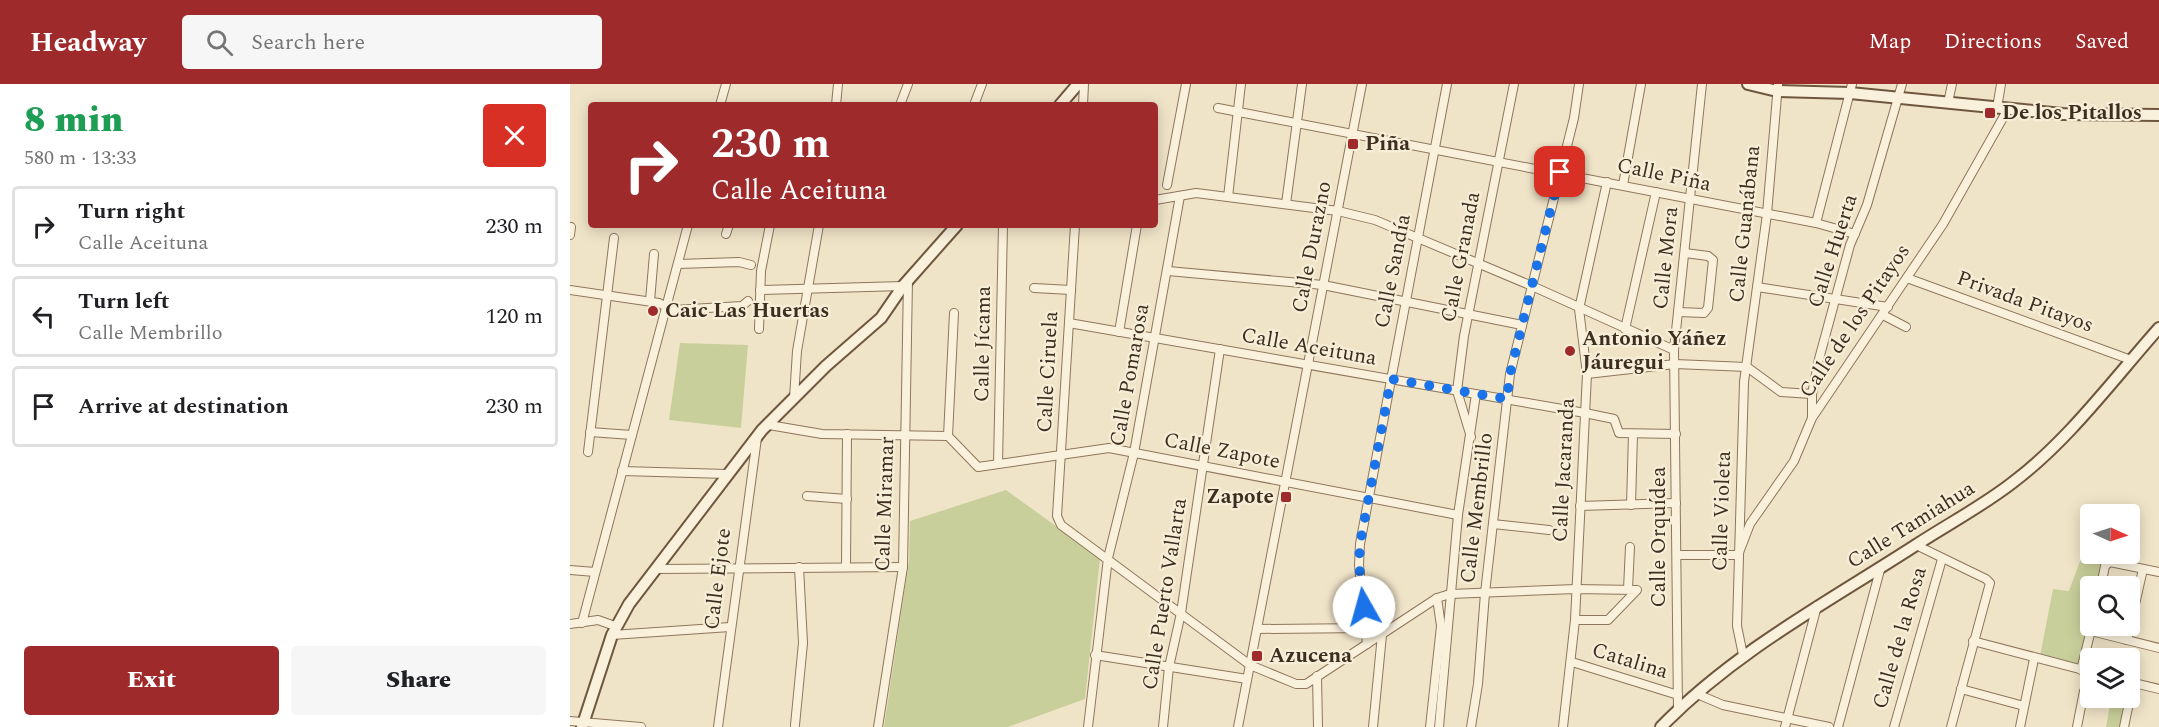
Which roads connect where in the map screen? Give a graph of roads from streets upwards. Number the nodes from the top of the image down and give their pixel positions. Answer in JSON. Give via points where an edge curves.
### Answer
{"nodes":[{"id":1,"x":726,"y":84,"type":"edge"},
{"id":2,"x":838,"y":84,"type":"edge"},
{"id":3,"x":908,"y":84,"type":"edge"},
{"id":4,"x":982,"y":84,"type":"edge"},
{"id":5,"x":1078,"y":84,"type":"edge"},
{"id":6,"x":1084,"y":84,"type":"edge"},
{"id":7,"x":1186,"y":84,"type":"edge"},
{"id":8,"x":1241,"y":84,"type":"edge"},
{"id":9,"x":1302,"y":84,"type":"edge"},
{"id":10,"x":1362,"y":84,"type":"edge"},
{"id":11,"x":1447,"y":84,"type":"edge"},
{"id":12,"x":1514,"y":84,"type":"edge"},
{"id":13,"x":1579,"y":84,"type":"edge"},
{"id":14,"x":1641,"y":84,"type":"edge"},
{"id":15,"x":1702,"y":84,"type":"edge"},
{"id":16,"x":1748,"y":84,"type":"edge"},
{"id":17,"x":1902,"y":84,"type":"edge"},
{"id":18,"x":1952,"y":84,"type":"edge"},
{"id":19,"x":2001,"y":84,"type":"edge"},
{"id":20,"x":1777,"y":87,"type":"edge"},
{"id":21,"x":1851,"y":88,"type":"edge"},
{"id":22,"x":1899,"y":98,"type":"junction"},
{"id":23,"x":721,"y":102,"type":"edge"},
{"id":24,"x":836,"y":102,"type":"edge"},
{"id":25,"x":901,"y":102,"type":"edge"},
{"id":26,"x":975,"y":102,"type":"edge"},
{"id":27,"x":1063,"y":102,"type":"edge"},
{"id":28,"x":1083,"y":102,"type":"edge"},
{"id":29,"x":1948,"y":103,"type":"junction"},
{"id":30,"x":1218,"y":108,"type":"dead end"},
{"id":31,"x":2002,"y":108,"type":"junction"},
{"id":32,"x":1239,"y":111,"type":"junction"},
{"id":33,"x":2159,"y":116,"type":"edge"},
{"id":34,"x":1297,"y":121,"type":"junction"},
{"id":35,"x":1353,"y":132,"type":"junction"},
{"id":36,"x":1435,"y":147,"type":"junction"},
{"id":37,"x":1498,"y":160,"type":"junction"},
{"id":38,"x":1560,"y":172,"type":"junction"},
{"id":39,"x":1607,"y":182,"type":"junction"},
{"id":40,"x":1167,"y":185,"type":"dead end"},
{"id":41,"x":1623,"y":185,"type":"junction"},
{"id":42,"x":1656,"y":192,"type":"junction"},
{"id":43,"x":1180,"y":196,"type":"junction"},
{"id":44,"x":1228,"y":197,"type":"junction"},
{"id":45,"x":1690,"y":199,"type":"junction"},
{"id":46,"x":1158,"y":200,"type":"edge"},
{"id":47,"x":1286,"y":204,"type":"junction"},
{"id":48,"x":1338,"y":211,"type":"junction"},
{"id":49,"x":1767,"y":214,"type":"junction"},
{"id":50,"x":1816,"y":223,"type":"junction"},
{"id":51,"x":687,"y":228,"type":"edge"},
{"id":52,"x":728,"y":228,"type":"edge"},
{"id":53,"x":770,"y":228,"type":"edge"},
{"id":54,"x":818,"y":228,"type":"edge"},
{"id":55,"x":954,"y":228,"type":"edge"},
{"id":56,"x":1003,"y":228,"type":"edge"},
{"id":57,"x":1076,"y":228,"type":"edge"},
{"id":58,"x":1136,"y":228,"type":"edge"},
{"id":59,"x":726,"y":234,"type":"dead end"},
{"id":60,"x":1855,"y":234,"type":"junction"},
{"id":61,"x":1418,"y":237,"type":"junction"},
{"id":62,"x":614,"y":238,"type":"dead end"},
{"id":63,"x":1685,"y":253,"type":"junction"},
{"id":64,"x":654,"y":254,"type":"dead end"},
{"id":65,"x":1478,"y":263,"type":"junction"},
{"id":66,"x":678,"y":264,"type":"junction"},
{"id":67,"x":751,"y":265,"type":"dead end"},
{"id":68,"x":1168,"y":271,"type":"junction"},
{"id":69,"x":1907,"y":278,"type":"junction"},
{"id":70,"x":906,"y":283,"type":"junction"},
{"id":71,"x":1323,"y":285,"type":"junction"},
{"id":72,"x":807,"y":286,"type":"junction"},
{"id":73,"x":1532,"y":286,"type":"junction"},
{"id":74,"x":1757,"y":287,"type":"junction"},
{"id":75,"x":1034,"y":288,"type":"dead end"},
{"id":76,"x":570,"y":290,"type":"edge"},
{"id":77,"x":760,"y":290,"type":"junction"},
{"id":78,"x":1071,"y":290,"type":"junction"},
{"id":79,"x":606,"y":295,"type":"junction"},
{"id":80,"x":1835,"y":299,"type":"junction"},
{"id":81,"x":1405,"y":300,"type":"junction"},
{"id":82,"x":650,"y":301,"type":"junction"},
{"id":83,"x":748,"y":301,"type":"dead end"},
{"id":84,"x":666,"y":307,"type":"junction"},
{"id":85,"x":1579,"y":309,"type":"junction"},
{"id":86,"x":1885,"y":311,"type":"junction"},
{"id":87,"x":1678,"y":312,"type":"junction"},
{"id":88,"x":954,"y":313,"type":"dead end"},
{"id":89,"x":1468,"y":314,"type":"junction"},
{"id":90,"x":1069,"y":323,"type":"junction"},
{"id":91,"x":1522,"y":325,"type":"junction"},
{"id":92,"x":1906,"y":327,"type":"dead end"},
{"id":93,"x":2159,"y":328,"type":"edge"},
{"id":94,"x":759,"y":329,"type":"dead end"},
{"id":95,"x":1625,"y":329,"type":"junction"},
{"id":96,"x":1119,"y":332,"type":"junction"},
{"id":97,"x":1154,"y":338,"type":"junction"},
{"id":98,"x":1220,"y":349,"type":"junction"},
{"id":99,"x":1674,"y":350,"type":"junction"},
{"id":100,"x":2131,"y":360,"type":"junction"},
{"id":101,"x":1675,"y":364,"type":"junction"},
{"id":102,"x":1307,"y":365,"type":"junction"},
{"id":103,"x":1747,"y":367,"type":"junction"},
{"id":104,"x":1587,"y":374,"type":"junction"},
{"id":105,"x":1391,"y":379,"type":"junction"},
{"id":106,"x":1457,"y":391,"type":"junction"},
{"id":107,"x":1476,"y":394,"type":"junction"},
{"id":108,"x":1812,"y":394,"type":"junction"},
{"id":109,"x":794,"y":398,"type":"junction"},
{"id":110,"x":1507,"y":399,"type":"junction"},
{"id":111,"x":1585,"y":413,"type":"junction"},
{"id":112,"x":1812,"y":418,"type":"junction"},
{"id":113,"x":769,"y":425,"type":"junction"},
{"id":114,"x":590,"y":432,"type":"junction"},
{"id":115,"x":847,"y":434,"type":"junction"},
{"id":116,"x":1633,"y":434,"type":"junction"},
{"id":117,"x":1676,"y":434,"type":"junction"},
{"id":118,"x":632,"y":435,"type":"junction"},
{"id":119,"x":905,"y":435,"type":"junction"},
{"id":120,"x":757,"y":436,"type":"junction"},
{"id":121,"x":948,"y":436,"type":"junction"},
{"id":122,"x":1471,"y":437,"type":"junction"},
{"id":123,"x":588,"y":452,"type":"dead end"},
{"id":124,"x":1062,"y":453,"type":"junction"},
{"id":125,"x":1134,"y":453,"type":"junction"},
{"id":126,"x":998,"y":464,"type":"junction"},
{"id":127,"x":1202,"y":467,"type":"junction"},
{"id":128,"x":622,"y":471,"type":"junction"},
{"id":129,"x":727,"y":474,"type":"junction"},
{"id":130,"x":1286,"y":482,"type":"junction"},
{"id":131,"x":807,"y":496,"type":"dead end"},
{"id":132,"x":1369,"y":498,"type":"junction"},
{"id":133,"x":846,"y":499,"type":"junction"},
{"id":134,"x":1676,"y":503,"type":"junction"},
{"id":135,"x":1631,"y":504,"type":"junction"},
{"id":136,"x":1580,"y":506,"type":"junction"},
{"id":137,"x":1458,"y":515,"type":"junction"},
{"id":138,"x":1493,"y":524,"type":"junction"},
{"id":139,"x":1549,"y":530,"type":"dead end"},
{"id":140,"x":1916,"y":545,"type":"junction"},
{"id":141,"x":1630,"y":547,"type":"dead end"},
{"id":142,"x":1677,"y":555,"type":"junction"},
{"id":143,"x":1738,"y":555,"type":"junction"},
{"id":144,"x":1108,"y":558,"type":"junction"},
{"id":145,"x":1942,"y":559,"type":"junction"},
{"id":146,"x":799,"y":567,"type":"junction"},
{"id":147,"x":846,"y":567,"type":"junction"},
{"id":148,"x":903,"y":567,"type":"junction"},
{"id":149,"x":656,"y":568,"type":"junction"},
{"id":150,"x":738,"y":568,"type":"junction"},
{"id":151,"x":2143,"y":569,"type":"junction"},
{"id":152,"x":570,"y":570,"type":"edge"},
{"id":153,"x":1880,"y":570,"type":"junction"},
{"id":154,"x":595,"y":572,"type":"junction"},
{"id":155,"x":2159,"y":572,"type":"edge"},
{"id":156,"x":2104,"y":576,"type":"edge"},
{"id":157,"x":1575,"y":589,"type":"junction"},
{"id":158,"x":1628,"y":589,"type":"junction"},
{"id":159,"x":1485,"y":593,"type":"junction"},
{"id":160,"x":1450,"y":594,"type":"junction"},
{"id":161,"x":1437,"y":598,"type":"junction"},
{"id":162,"x":1817,"y":606,"type":"junction"},
{"id":163,"x":1181,"y":613,"type":"junction"},
{"id":164,"x":1575,"y":620,"type":"junction"},
{"id":165,"x":582,"y":623,"type":"junction"},
{"id":166,"x":570,"y":624,"type":"edge"},
{"id":167,"x":730,"y":627,"type":"junction"},
{"id":168,"x":1366,"y":628,"type":"junction"},
{"id":169,"x":1257,"y":629,"type":"junction"},
{"id":170,"x":613,"y":630,"type":"junction"},
{"id":171,"x":1382,"y":634,"type":"junction"},
{"id":172,"x":2115,"y":636,"type":"edge"},
{"id":173,"x":2127,"y":640,"type":"junction"},
{"id":174,"x":1973,"y":641,"type":"junction"},
{"id":175,"x":1367,"y":644,"type":"junction"},
{"id":176,"x":2159,"y":648,"type":"edge"},
{"id":177,"x":1095,"y":655,"type":"junction"},
{"id":178,"x":1743,"y":655,"type":"junction"},
{"id":179,"x":2034,"y":658,"type":"junction"},
{"id":180,"x":1572,"y":662,"type":"junction"},
{"id":181,"x":1250,"y":665,"type":"junction"},
{"id":182,"x":1169,"y":667,"type":"junction"},
{"id":183,"x":2080,"y":670,"type":"edge"},
{"id":184,"x":1317,"y":676,"type":"junction"},
{"id":185,"x":1247,"y":679,"type":"junction"},
{"id":186,"x":2140,"y":684,"type":"edge"},
{"id":187,"x":2159,"y":688,"type":"edge"},
{"id":188,"x":1961,"y":689,"type":"junction"},
{"id":189,"x":1697,"y":694,"type":"junction"},
{"id":190,"x":1677,"y":695,"type":"junction"},
{"id":191,"x":2024,"y":706,"type":"junction"},
{"id":192,"x":2081,"y":708,"type":"edge"},
{"id":193,"x":2128,"y":708,"type":"edge"},
{"id":194,"x":1678,"y":710,"type":"junction"},
{"id":195,"x":1788,"y":718,"type":"junction"},
{"id":196,"x":570,"y":722,"type":"edge"},
{"id":197,"x":583,"y":725,"type":"edge"},
{"id":198,"x":795,"y":725,"type":"dead end"},
{"id":199,"x":612,"y":726,"type":"edge"},
{"id":200,"x":642,"y":727,"type":"edge"},
{"id":201,"x":718,"y":727,"type":"edge"},
{"id":202,"x":878,"y":727,"type":"edge"},
{"id":203,"x":1088,"y":727,"type":"edge"},
{"id":204,"x":1163,"y":727,"type":"edge"},
{"id":205,"x":1238,"y":727,"type":"edge"},
{"id":206,"x":1318,"y":727,"type":"edge"},
{"id":207,"x":1373,"y":727,"type":"edge"},
{"id":208,"x":1430,"y":727,"type":"edge"},
{"id":209,"x":1439,"y":727,"type":"edge"},
{"id":210,"x":1471,"y":727,"type":"edge"},
{"id":211,"x":1563,"y":727,"type":"edge"},
{"id":212,"x":1661,"y":727,"type":"edge"},
{"id":213,"x":1785,"y":727,"type":"edge"},
{"id":214,"x":1829,"y":727,"type":"edge"},
{"id":215,"x":1838,"y":727,"type":"edge"},
{"id":216,"x":1894,"y":727,"type":"edge"},
{"id":217,"x":1951,"y":727,"type":"edge"},
{"id":218,"x":2020,"y":727,"type":"edge"},
{"id":219,"x":2077,"y":727,"type":"edge"},
{"id":220,"x":2124,"y":727,"type":"edge"}],
"edges":[{"from":1,"to":23,"type":"street"},
{"from":2,"to":24,"type":"street"},
{"from":3,"to":25,"type":"street"},
{"from":4,"to":26,"type":"street"},
{"from":5,"to":27,"type":"street"},
{"from":6,"to":28,"type":"street"},
{"from":7,"to":40,"type":"street"},
{"from":8,"to":32,"type":"street"},
{"from":9,"to":34,"type":"street"},
{"from":10,"to":35,"type":"street","name":"Calle Durazno"},
{"from":11,"to":36,"type":"street","name":"Calle Sandía"},
{"from":12,"to":37,"type":"street","name":"Calle Granada"},
{"from":13,"to":38,"type":"street","name":"Calle Membrillo"},
{"from":14,"to":41,"type":"street"},
{"from":15,"to":45,"type":"street","name":"Calle Mora"},
{"from":16,"to":20,"type":"street"},
{"from":17,"to":22,"type":"street","name":"Calle Huerta"},
{"from":18,"to":29,"type":"street"},
{"from":19,"to":31,"type":"street"},
{"from":20,"to":21,"type":"street"},
{"from":20,"to":49,"type":"street","name":"Calle Guanábana"},
{"from":21,"to":22,"type":"street"},
{"from":21,"to":50,"type":"street"},
{"from":22,"to":29,"type":"street"},
{"from":22,"to":60,"type":"street","name":"Calle Huerta"},
{"from":29,"to":31,"type":"street"},
{"from":30,"to":32,"type":"street","name":"Calle Piña"},
{"from":31,"to":33,"type":"street"},
{"from":31,"to":69,"type":"street","name":"Calle de los Pitayos","via":[[1943,224]]},
{"from":32,"to":34,"type":"street","name":"Calle Piña"},
{"from":32,"to":44,"type":"street"},
{"from":34,"to":35,"type":"street","name":"Calle Piña"},
{"from":34,"to":47,"type":"street"},
{"from":35,"to":36,"type":"street","name":"Calle Piña"},
{"from":35,"to":48,"type":"street","name":"Calle Durazno"},
{"from":36,"to":37,"type":"street","name":"Calle Piña"},
{"from":36,"to":61,"type":"street","name":"Calle Sandía"},
{"from":37,"to":38,"type":"street","name":"Calle Piña"},
{"from":37,"to":65,"type":"street","name":"Calle Granada"},
{"from":38,"to":39,"type":"street","name":"Calle Piña"},
{"from":38,"to":73,"type":"street","name":"Calle Membrillo"},
{"from":39,"to":41,"type":"street","name":"Calle Piña"},
{"from":39,"to":85,"type":"street","name":"Calle Jacaranda"},
{"from":41,"to":42,"type":"street","name":"Calle Piña"},
{"from":42,"to":45,"type":"street","name":"Calle Piña"},
{"from":42,"to":95,"type":"street"},
{"from":43,"to":44,"type":"street","via":[[1196,193]]},
{"from":43,"to":46,"type":"street"},
{"from":43,"to":68,"type":"street","name":"Calle Pomarosa"},
{"from":44,"to":47,"type":"street"},
{"from":45,"to":49,"type":"street","name":"Calle Piña"},
{"from":45,"to":63,"type":"street","name":"Calle Mora"},
{"from":47,"to":48,"type":"street"},
{"from":48,"to":61,"type":"street","via":[[1376,220]]},
{"from":48,"to":71,"type":"street","name":"Calle Durazno"},
{"from":49,"to":50,"type":"street","name":"Calle Piña"},
{"from":49,"to":74,"type":"street","name":"Calle Guanábana"},
{"from":50,"to":60,"type":"street","name":"Calle Piña"},
{"from":51,"to":66,"type":"street"},
{"from":52,"to":59,"type":"street"},
{"from":53,"to":77,"type":"street"},
{"from":54,"to":72,"type":"street"},
{"from":55,"to":70,"type":"street"},
{"from":56,"to":126,"type":"street","name":"Calle Jícama"},
{"from":57,"to":78,"type":"street","name":"Calle Ciruela"},
{"from":58,"to":96,"type":"street"},
{"from":60,"to":80,"type":"street","name":"Calle Huerta"},
{"from":61,"to":65,"type":"street"},
{"from":61,"to":81,"type":"street","name":"Calle Sandía"},
{"from":62,"to":79,"type":"street"},
{"from":63,"to":87,"type":"street","name":"Calle Mora"},
{"from":63,"to":87,"type":"street","via":[[1713,260],[1708,308],[1704,313]]},
{"from":64,"to":82,"type":"street"},
{"from":65,"to":73,"type":"street"},
{"from":65,"to":89,"type":"street","name":"Calle Granada"},
{"from":66,"to":67,"type":"street"},
{"from":66,"to":84,"type":"street"},
{"from":68,"to":71,"type":"street"},
{"from":68,"to":97,"type":"street","name":"Calle Pomarosa"},
{"from":69,"to":86,"type":"street","name":"Calle de los Pitayos"},
{"from":69,"to":100,"type":"street","name":"Privada Pitayos"},
{"from":70,"to":72,"type":"street"},
{"from":70,"to":109,"type":"street","via":[[881,318]]},
{"from":70,"to":119,"type":"street","name":"Calle Miramar"},
{"from":71,"to":81,"type":"street"},
{"from":71,"to":102,"type":"street","name":"Calle Durazno"},
{"from":72,"to":77,"type":"street"},
{"from":72,"to":109,"type":"street"},
{"from":73,"to":85,"type":"street"},
{"from":73,"to":91,"type":"street","name":"Calle Membrillo"},
{"from":74,"to":80,"type":"street"},
{"from":74,"to":103,"type":"street","name":"Calle Guanábana"},
{"from":75,"to":78,"type":"street"},
{"from":76,"to":79,"type":"street"},
{"from":77,"to":94,"type":"street"},
{"from":78,"to":90,"type":"street","name":"Calle Ciruela"},
{"from":79,"to":82,"type":"street"},
{"from":79,"to":114,"type":"street"},
{"from":80,"to":86,"type":"street"},
{"from":80,"to":108,"type":"street","name":"Calle Huerta"},
{"from":81,"to":89,"type":"street"},
{"from":81,"to":105,"type":"street","name":"Calle Sandía"},
{"from":82,"to":84,"type":"street"},
{"from":83,"to":84,"type":"street","via":[[742,306],[674,310]]},
{"from":84,"to":118,"type":"street"},
{"from":85,"to":95,"type":"street"},
{"from":85,"to":104,"type":"street","name":"Calle Jacaranda"},
{"from":86,"to":92,"type":"street"},
{"from":86,"to":112,"type":"street","name":"Calle de los Pitayos"},
{"from":87,"to":99,"type":"street","name":"Calle Mora"},
{"from":88,"to":121,"type":"street"},
{"from":89,"to":91,"type":"street"},
{"from":89,"to":106,"type":"street","name":"Calle Granada"},
{"from":90,"to":96,"type":"street","name":"Calle Aceituna"},
{"from":90,"to":124,"type":"street","name":"Calle Ciruela"},
{"from":91,"to":110,"type":"street","name":"Calle Membrillo"},
{"from":93,"to":100,"type":"street","name":"Calle Tamiahua"},
{"from":95,"to":99,"type":"street"},
{"from":96,"to":97,"type":"street","name":"Calle Aceituna"},
{"from":97,"to":98,"type":"street","name":"Calle Aceituna"},
{"from":97,"to":125,"type":"street","name":"Calle Pomarosa"},
{"from":98,"to":102,"type":"street","name":"Calle Aceituna"},
{"from":98,"to":127,"type":"street","name":"Calle Puerto Vallarta"},
{"from":99,"to":101,"type":"street","name":"Calle Mora"},
{"from":100,"to":140,"type":"street","name":"Calle Tamiahua","via":[[2031,468],[1967,515]]},
{"from":101,"to":103,"type":"street"},
{"from":101,"to":104,"type":"street"},
{"from":101,"to":117,"type":"street","name":"Calle Orquídea"},
{"from":102,"to":105,"type":"street","name":"Calle Aceituna"},
{"from":102,"to":130,"type":"street","name":"Calle Durazno"},
{"from":103,"to":108,"type":"street","via":[[1777,390]]},
{"from":103,"to":143,"type":"street","name":"Calle Violeta"},
{"from":104,"to":111,"type":"street","name":"Calle Jacaranda"},
{"from":105,"to":106,"type":"street","name":"Calle Aceituna"},
{"from":105,"to":132,"type":"street","name":"Calle Sandía"},
{"from":106,"to":107,"type":"street","name":"Calle Aceituna"},
{"from":106,"to":122,"type":"street","name":"Calle Granada"},
{"from":107,"to":110,"type":"street","name":"Calle Aceituna"},
{"from":107,"to":122,"type":"street","name":"Calle Granada"},
{"from":108,"to":112,"type":"street","name":"Calle Huerta"},
{"from":109,"to":113,"type":"street"},
{"from":110,"to":111,"type":"street","name":"Calle Aceituna"},
{"from":110,"to":138,"type":"street","name":"Calle Membrillo"},
{"from":111,"to":116,"type":"street","name":"Calle Aceituna","via":[[1614,419],[1618,432]]},
{"from":111,"to":136,"type":"street","name":"Calle Jacaranda"},
{"from":112,"to":143,"type":"street","name":"Calle de los Pitayos","via":[[1794,461],[1750,525]]},
{"from":113,"to":115,"type":"street"},
{"from":113,"to":120,"type":"street"},
{"from":114,"to":118,"type":"street"},
{"from":114,"to":123,"type":"street"},
{"from":115,"to":119,"type":"street"},
{"from":115,"to":133,"type":"street"},
{"from":116,"to":117,"type":"street"},
{"from":116,"to":135,"type":"street"},
{"from":117,"to":134,"type":"street","name":"Calle Orquídea"},
{"from":118,"to":128,"type":"street"},
{"from":119,"to":121,"type":"street"},
{"from":119,"to":148,"type":"street","name":"Calle Miramar"},
{"from":120,"to":129,"type":"street"},
{"from":120,"to":150,"type":"street","name":"Calle Ejote"},
{"from":121,"to":126,"type":"street","name":"Calle Zapote","via":[[978,467]]},
{"from":122,"to":137,"type":"street","name":"Calle Granada"},
{"from":124,"to":125,"type":"street","name":"Calle Zapote","via":[[1109,448]]},
{"from":124,"to":126,"type":"street","name":"Calle Zapote"},
{"from":124,"to":144,"type":"street","name":"Calle Ciruela","via":[[1058,522]]},
{"from":125,"to":127,"type":"street","name":"Calle Zapote"},
{"from":125,"to":144,"type":"street","name":"Calle Pomarosa"},
{"from":127,"to":130,"type":"street","name":"Calle Zapote"},
{"from":127,"to":163,"type":"street","name":"Calle Puerto Vallarta"},
{"from":128,"to":129,"type":"street"},
{"from":128,"to":154,"type":"street"},
{"from":129,"to":149,"type":"street"},
{"from":130,"to":132,"type":"street","name":"Calle Zapote"},
{"from":130,"to":169,"type":"street","name":"Calle Durazno"},
{"from":131,"to":133,"type":"street"},
{"from":132,"to":137,"type":"street","name":"Calle Zapote"},
{"from":132,"to":168,"type":"street","name":"Calle Sandía","via":[[1359,565]]},
{"from":133,"to":147,"type":"street"},
{"from":134,"to":135,"type":"street"},
{"from":134,"to":142,"type":"street","name":"Calle Orquídea"},
{"from":135,"to":136,"type":"street"},
{"from":136,"to":157,"type":"street","name":"Calle Jacaranda"},
{"from":137,"to":160,"type":"street","name":"Calle Granada"},
{"from":138,"to":139,"type":"street"},
{"from":138,"to":159,"type":"street","name":"Calle Membrillo"},
{"from":140,"to":145,"type":"street"},
{"from":140,"to":153,"type":"street","name":"Calle Tamiahua"},
{"from":141,"to":158,"type":"street"},
{"from":142,"to":143,"type":"street"},
{"from":142,"to":190,"type":"street","name":"Calle Orquídea"},
{"from":143,"to":178,"type":"street","name":"Calle Violeta","via":[[1737,626]]},
{"from":144,"to":163,"type":"street"},
{"from":144,"to":177,"type":"street","name":"Calle Pomarosa"},
{"from":145,"to":174,"type":"street","via":[[1990,583]]},
{"from":145,"to":216,"type":"street","name":"Calle de la Rosa"},
{"from":146,"to":147,"type":"street"},
{"from":146,"to":150,"type":"street"},
{"from":146,"to":198,"type":"street","via":[[803,644]]},
{"from":147,"to":148,"type":"street"},
{"from":148,"to":202,"type":"street","name":"Calle Miramar"},
{"from":149,"to":150,"type":"street"},
{"from":149,"to":170,"type":"street"},
{"from":150,"to":167,"type":"street","name":"Calle Ejote"},
{"from":151,"to":155,"type":"street"},
{"from":151,"to":156,"type":"street","via":[[2107,563]]},
{"from":151,"to":173,"type":"street"},
{"from":152,"to":154,"type":"street"},
{"from":153,"to":162,"type":"street","name":"Calle Tamiahua"},
{"from":153,"to":215,"type":"street"},
{"from":154,"to":165,"type":"street"},
{"from":157,"to":158,"type":"street"},
{"from":157,"to":159,"type":"street"},
{"from":157,"to":164,"type":"street","name":"Calle Jacaranda"},
{"from":158,"to":164,"type":"street","via":[[1637,590],[1608,620]]},
{"from":159,"to":160,"type":"street"},
{"from":159,"to":210,"type":"street","name":"Calle Membrillo","via":[[1479,684]]},
{"from":160,"to":161,"type":"street"},
{"from":160,"to":209,"type":"street","name":"Calle Granada"},
{"from":161,"to":171,"type":"street"},
{"from":161,"to":208,"type":"street","via":[[1441,626]]},
{"from":162,"to":178,"type":"street","name":"Calle Tamiahua"},
{"from":162,"to":195,"type":"street"},
{"from":163,"to":181,"type":"street"},
{"from":163,"to":182,"type":"street","name":"Calle Puerto Vallarta"},
{"from":164,"to":180,"type":"street","name":"Calle Jacaranda"},
{"from":165,"to":166,"type":"street"},
{"from":165,"to":170,"type":"street","via":[[598,620]]},
{"from":167,"to":170,"type":"street"},
{"from":167,"to":201,"type":"street","name":"Calle Ejote"},
{"from":168,"to":169,"type":"street"},
{"from":168,"to":175,"type":"street","name":"Calle Sandía"},
{"from":169,"to":181,"type":"street","name":"Calle Durazno"},
{"from":170,"to":197,"type":"street"},
{"from":171,"to":175,"type":"street"},
{"from":171,"to":207,"type":"street"},
{"from":172,"to":173,"type":"street"},
{"from":173,"to":176,"type":"street"},
{"from":174,"to":179,"type":"street"},
{"from":174,"to":188,"type":"street"},
{"from":175,"to":184,"type":"street"},
{"from":177,"to":182,"type":"street"},
{"from":177,"to":203,"type":"street","name":"Calle Pomarosa"},
{"from":178,"to":189,"type":"street","name":"Calle Tamiahua"},
{"from":179,"to":183,"type":"street"},
{"from":179,"to":191,"type":"street"},
{"from":180,"to":190,"type":"street","name":"Catalina"},
{"from":180,"to":211,"type":"street","name":"Calle Jacaranda"},
{"from":181,"to":184,"type":"street","via":[[1296,684],[1306,684]]},
{"from":181,"to":185,"type":"street","name":"Calle Durazno"},
{"from":182,"to":185,"type":"street"},
{"from":182,"to":204,"type":"street","name":"Calle Puerto Vallarta"},
{"from":184,"to":206,"type":"street"},
{"from":185,"to":205,"type":"street","name":"Calle Durazno"},
{"from":186,"to":187,"type":"street"},
{"from":188,"to":191,"type":"street"},
{"from":188,"to":217,"type":"street"},
{"from":189,"to":194,"type":"street","name":"Calle Tamiahua"},
{"from":189,"to":195,"type":"street","via":[[1723,705]]},
{"from":190,"to":194,"type":"street","name":"Calle Orquídea"},
{"from":191,"to":218,"type":"street"},
{"from":192,"to":219,"type":"street"},
{"from":193,"to":220,"type":"street"},
{"from":194,"to":212,"type":"street","name":"Calle Tamiahua"},
{"from":195,"to":213,"type":"street"},
{"from":195,"to":214,"type":"street"},
{"from":196,"to":197,"type":"street"},
{"from":197,"to":199,"type":"street"},
{"from":199,"to":200,"type":"street"}]}
